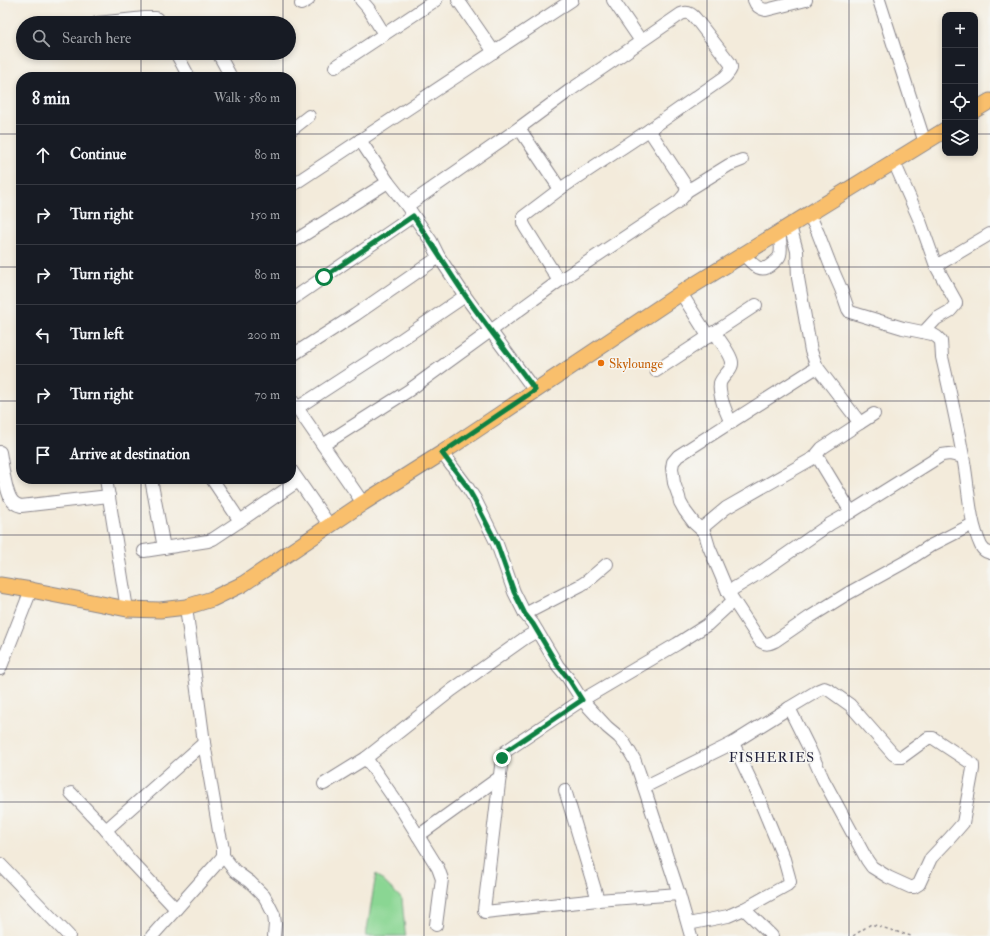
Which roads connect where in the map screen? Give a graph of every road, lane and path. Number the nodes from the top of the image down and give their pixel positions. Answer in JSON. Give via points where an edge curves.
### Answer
{"nodes":[{"id":1,"x":361,"y":0,"type":"edge"},
{"id":2,"x":436,"y":0,"type":"edge"},
{"id":3,"x":458,"y":0,"type":"edge"},
{"id":4,"x":572,"y":0,"type":"edge"},
{"id":5,"x":613,"y":0,"type":"edge"},
{"id":6,"x":754,"y":0,"type":"edge"},
{"id":7,"x":806,"y":0,"type":"edge"},
{"id":8,"x":879,"y":0,"type":"edge"},
{"id":9,"x":384,"y":34,"type":"junction"},
{"id":10,"x":641,"y":42,"type":"junction"},
{"id":11,"x":494,"y":52,"type":"junction"},
{"id":12,"x":180,"y":60,"type":"edge"},
{"id":13,"x":222,"y":60,"type":"edge"},
{"id":14,"x":335,"y":67,"type":"dead end"},
{"id":15,"x":186,"y":72,"type":"edge"},
{"id":16,"x":228,"y":72,"type":"edge"},
{"id":17,"x":309,"y":116,"type":"dead end"},
{"id":18,"x":296,"y":126,"type":"edge"},
{"id":19,"x":519,"y":128,"type":"junction"},
{"id":20,"x":650,"y":130,"type":"junction"},
{"id":21,"x":942,"y":132,"type":"edge"},
{"id":22,"x":360,"y":140,"type":"junction"},
{"id":23,"x":924,"y":143,"type":"junction"},
{"id":24,"x":742,"y":160,"type":"dead end"},
{"id":25,"x":894,"y":162,"type":"junction"},
{"id":26,"x":388,"y":182,"type":"junction"},
{"id":27,"x":296,"y":183,"type":"edge"},
{"id":28,"x":560,"y":189,"type":"junction"},
{"id":29,"x":687,"y":191,"type":"junction"},
{"id":30,"x":410,"y":211,"type":"junction"},
{"id":31,"x":809,"y":214,"type":"junction"},
{"id":32,"x":784,"y":229,"type":"junction"},
{"id":33,"x":990,"y":234,"type":"edge"},
{"id":34,"x":296,"y":240,"type":"edge"},
{"id":35,"x":744,"y":255,"type":"junction"},
{"id":36,"x":439,"y":257,"type":"junction"},
{"id":37,"x":936,"y":266,"type":"junction"},
{"id":38,"x":559,"y":281,"type":"junction"},
{"id":39,"x":681,"y":293,"type":"junction"},
{"id":40,"x":296,"y":296,"type":"edge"},
{"id":41,"x":465,"y":296,"type":"junction"},
{"id":42,"x":756,"y":305,"type":"dead end"},
{"id":43,"x":491,"y":330,"type":"junction"},
{"id":44,"x":924,"y":332,"type":"junction"},
{"id":45,"x":711,"y":334,"type":"junction"},
{"id":46,"x":296,"y":353,"type":"edge"},
{"id":47,"x":817,"y":367,"type":"junction"},
{"id":48,"x":656,"y":372,"type":"dead end"},
{"id":49,"x":535,"y":390,"type":"junction"},
{"id":50,"x":296,"y":403,"type":"edge"},
{"id":51,"x":296,"y":407,"type":"edge"},
{"id":52,"x":874,"y":414,"type":"dead end"},
{"id":53,"x":731,"y":423,"type":"junction"},
{"id":54,"x":860,"y":423,"type":"junction"},
{"id":55,"x":323,"y":445,"type":"junction"},
{"id":56,"x":0,"y":452,"type":"edge"},
{"id":57,"x":442,"y":453,"type":"junction"},
{"id":58,"x":817,"y":456,"type":"junction"},
{"id":59,"x":963,"y":457,"type":"junction"},
{"id":60,"x":296,"y":478,"type":"edge"},
{"id":61,"x":298,"y":481,"type":"joint"},
{"id":62,"x":107,"y":484,"type":"edge"},
{"id":63,"x":153,"y":484,"type":"edge"},
{"id":64,"x":215,"y":484,"type":"edge"},
{"id":65,"x":294,"y":484,"type":"edge"},
{"id":66,"x":109,"y":496,"type":"junction"},
{"id":67,"x":363,"y":503,"type":"junction"},
{"id":68,"x":852,"y":512,"type":"junction"},
{"id":69,"x":240,"y":521,"type":"junction"},
{"id":70,"x":973,"y":524,"type":"junction"},
{"id":71,"x":330,"y":526,"type":"junction"},
{"id":72,"x":701,"y":529,"type":"junction"},
{"id":73,"x":164,"y":548,"type":"junction"},
{"id":74,"x":144,"y":551,"type":"dead end"},
{"id":75,"x":990,"y":552,"type":"edge"},
{"id":76,"x":607,"y":564,"type":"dead end"},
{"id":77,"x":0,"y":585,"type":"edge"},
{"id":78,"x":31,"y":590,"type":"junction"},
{"id":79,"x":731,"y":596,"type":"junction"},
{"id":80,"x":186,"y":607,"type":"junction"},
{"id":81,"x":127,"y":609,"type":"junction"},
{"id":82,"x":525,"y":614,"type":"junction"},
{"id":83,"x":537,"y":631,"type":"junction"},
{"id":84,"x":0,"y":669,"type":"edge"},
{"id":85,"x":582,"y":700,"type":"junction"},
{"id":86,"x":789,"y":708,"type":"junction"},
{"id":87,"x":204,"y":743,"type":"junction"},
{"id":88,"x":733,"y":743,"type":"junction"},
{"id":89,"x":366,"y":758,"type":"junction"},
{"id":90,"x":500,"y":777,"type":"junction"},
{"id":91,"x":324,"y":784,"type":"dead end"},
{"id":92,"x":644,"y":787,"type":"junction"},
{"id":93,"x":565,"y":790,"type":"dead end"},
{"id":94,"x":71,"y":793,"type":"dead end"},
{"id":95,"x":106,"y":830,"type":"junction"},
{"id":96,"x":418,"y":836,"type":"junction"},
{"id":97,"x":223,"y":856,"type":"junction"},
{"id":98,"x":0,"y":864,"type":"edge"},
{"id":99,"x":679,"y":894,"type":"junction"},
{"id":100,"x":598,"y":900,"type":"junction"},
{"id":101,"x":176,"y":909,"type":"junction"},
{"id":102,"x":744,"y":909,"type":"junction"},
{"id":103,"x":688,"y":924,"type":"junction"},
{"id":104,"x":436,"y":925,"type":"dead end"},
{"id":105,"x":69,"y":936,"type":"edge"},
{"id":106,"x":152,"y":936,"type":"edge"},
{"id":107,"x":274,"y":936,"type":"edge"},
{"id":108,"x":691,"y":936,"type":"edge"},
{"id":109,"x":772,"y":936,"type":"edge"},
{"id":110,"x":854,"y":936,"type":"edge"},
{"id":111,"x":911,"y":936,"type":"edge"}],
"edges":[{"from":1,"to":9,"type":"street"},
{"from":2,"to":9,"type":"street"},
{"from":3,"to":11,"type":"street"},
{"from":4,"to":11,"type":"street"},
{"from":5,"to":10,"type":"street"},
{"from":6,"to":7,"type":"street","via":[[758,7],[766,10]]},
{"from":8,"to":23,"type":"street"},
{"from":9,"to":14,"type":"street"},
{"from":10,"to":19,"type":"street"},
{"from":10,"to":20,"type":"street","via":[[681,14],[690,13],[731,66],[725,77]]},
{"from":11,"to":22,"type":"street"},
{"from":12,"to":15,"type":"street"},
{"from":13,"to":16,"type":"street"},
{"from":17,"to":18,"type":"street"},
{"from":19,"to":28,"type":"street"},
{"from":19,"to":30,"type":"street"},
{"from":20,"to":28,"type":"street"},
{"from":20,"to":29,"type":"street"},
{"from":21,"to":23,"type":"main road"},
{"from":22,"to":26,"type":"street"},
{"from":22,"to":27,"type":"street"},
{"from":23,"to":25,"type":"main road"},
{"from":24,"to":29,"type":"street","via":[[729,164]]},
{"from":25,"to":31,"type":"main road"},
{"from":25,"to":37,"type":"street","via":[[920,221]]},
{"from":26,"to":30,"type":"street"},
{"from":26,"to":34,"type":"street"},
{"from":28,"to":38,"type":"street","via":[[523,217],[525,227]]},
{"from":29,"to":38,"type":"street","via":[[678,201]]},
{"from":30,"to":36,"type":"street"},
{"from":30,"to":40,"type":"street"},
{"from":31,"to":32,"type":"main road"},
{"from":31,"to":44,"type":"street","via":[[850,312]]},
{"from":32,"to":35,"type":"main road"},
{"from":32,"to":35,"type":"street","via":[[781,254],[770,266],[763,269],[757,267]]},
{"from":32,"to":47,"type":"street","via":[[796,251],[798,278],[811,351]]},
{"from":33,"to":37,"type":"street"},
{"from":35,"to":39,"type":"main road"},
{"from":36,"to":41,"type":"street"},
{"from":36,"to":46,"type":"street"},
{"from":37,"to":44,"type":"street","via":[[956,304]]},
{"from":38,"to":43,"type":"street"},
{"from":39,"to":45,"type":"street"},
{"from":39,"to":49,"type":"main road"},
{"from":41,"to":43,"type":"street"},
{"from":41,"to":50,"type":"street","via":[[380,354]]},
{"from":42,"to":45,"type":"street"},
{"from":43,"to":49,"type":"street"},
{"from":43,"to":55,"type":"street","via":[[408,390]]},
{"from":44,"to":59,"type":"street","via":[[941,341]]},
{"from":45,"to":48,"type":"street"},
{"from":45,"to":53,"type":"street","via":[[732,363],[720,383],[720,392]]},
{"from":47,"to":53,"type":"street"},
{"from":47,"to":54,"type":"street"},
{"from":49,"to":57,"type":"main road"},
{"from":51,"to":55,"type":"street"},
{"from":52,"to":54,"type":"street"},
{"from":53,"to":72,"type":"street","via":[[678,456],[673,462],[674,483],[680,502],[694,524]]},
{"from":54,"to":58,"type":"street","via":[[822,448]]},
{"from":55,"to":67,"type":"street"},
{"from":56,"to":66,"type":"street","via":[[8,492],[18,506]]},
{"from":57,"to":67,"type":"main road"},
{"from":57,"to":82,"type":"street","via":[[474,499],[497,544],[514,592]]},
{"from":58,"to":68,"type":"street"},
{"from":58,"to":72,"type":"street","via":[[726,508]]},
{"from":59,"to":68,"type":"street","via":[[942,455]]},
{"from":59,"to":70,"type":"street"},
{"from":60,"to":61,"type":"street"},
{"from":61,"to":71,"type":"street"},
{"from":62,"to":66,"type":"street"},
{"from":63,"to":73,"type":"street"},
{"from":64,"to":69,"type":"street"},
{"from":65,"to":69,"type":"street"},
{"from":66,"to":81,"type":"street"},
{"from":67,"to":71,"type":"main road"},
{"from":68,"to":79,"type":"street","via":[[830,524]]},
{"from":69,"to":73,"type":"street","via":[[208,541]]},
{"from":70,"to":75,"type":"street","via":[[981,546]]},
{"from":70,"to":79,"type":"street","via":[[847,594],[770,644],[760,642]]},
{"from":71,"to":80,"type":"main road","via":[[243,584],[212,599]]},
{"from":72,"to":79,"type":"street"},
{"from":73,"to":74,"type":"street"},
{"from":76,"to":82,"type":"street","via":[[581,585]]},
{"from":77,"to":78,"type":"main road"},
{"from":78,"to":81,"type":"main road"},
{"from":78,"to":84,"type":"street"},
{"from":79,"to":85,"type":"street","via":[[707,625]]},
{"from":80,"to":81,"type":"main road","via":[[160,610]]},
{"from":80,"to":87,"type":"street"},
{"from":82,"to":83,"type":"street"},
{"from":83,"to":85,"type":"street"},
{"from":83,"to":89,"type":"street","via":[[452,690]]},
{"from":85,"to":90,"type":"street","via":[[506,751],[502,758]]},
{"from":85,"to":92,"type":"street","via":[[625,744],[634,759]]},
{"from":86,"to":86,"type":"street","via":[[824,688],[850,705],[898,757],[902,757],[928,738],[933,738],[973,765],[963,823],[931,858],[919,884],[910,887],[872,867],[822,779]]},
{"from":86,"to":88,"type":"street"},
{"from":87,"to":95,"type":"street"},
{"from":87,"to":97,"type":"street"},
{"from":88,"to":92,"type":"street"},
{"from":88,"to":102,"type":"street","via":[[784,858],[790,882]]},
{"from":89,"to":91,"type":"street"},
{"from":89,"to":96,"type":"street"},
{"from":90,"to":96,"type":"street"},
{"from":90,"to":100,"type":"street","via":[[485,912]]},
{"from":92,"to":99,"type":"street"},
{"from":93,"to":100,"type":"street"},
{"from":94,"to":95,"type":"street"},
{"from":95,"to":101,"type":"street","via":[[129,859]]},
{"from":96,"to":104,"type":"street","via":[[442,879]]},
{"from":97,"to":101,"type":"street"},
{"from":97,"to":107,"type":"street","via":[[235,871],[264,896],[274,915]]},
{"from":98,"to":105,"type":"street"},
{"from":99,"to":100,"type":"street"},
{"from":99,"to":103,"type":"street"},
{"from":101,"to":106,"type":"street"},
{"from":102,"to":103,"type":"street","via":[[728,916]]},
{"from":102,"to":109,"type":"street"},
{"from":103,"to":108,"type":"street"},
{"from":110,"to":111,"type":"path","via":[[871,924]]}]}
